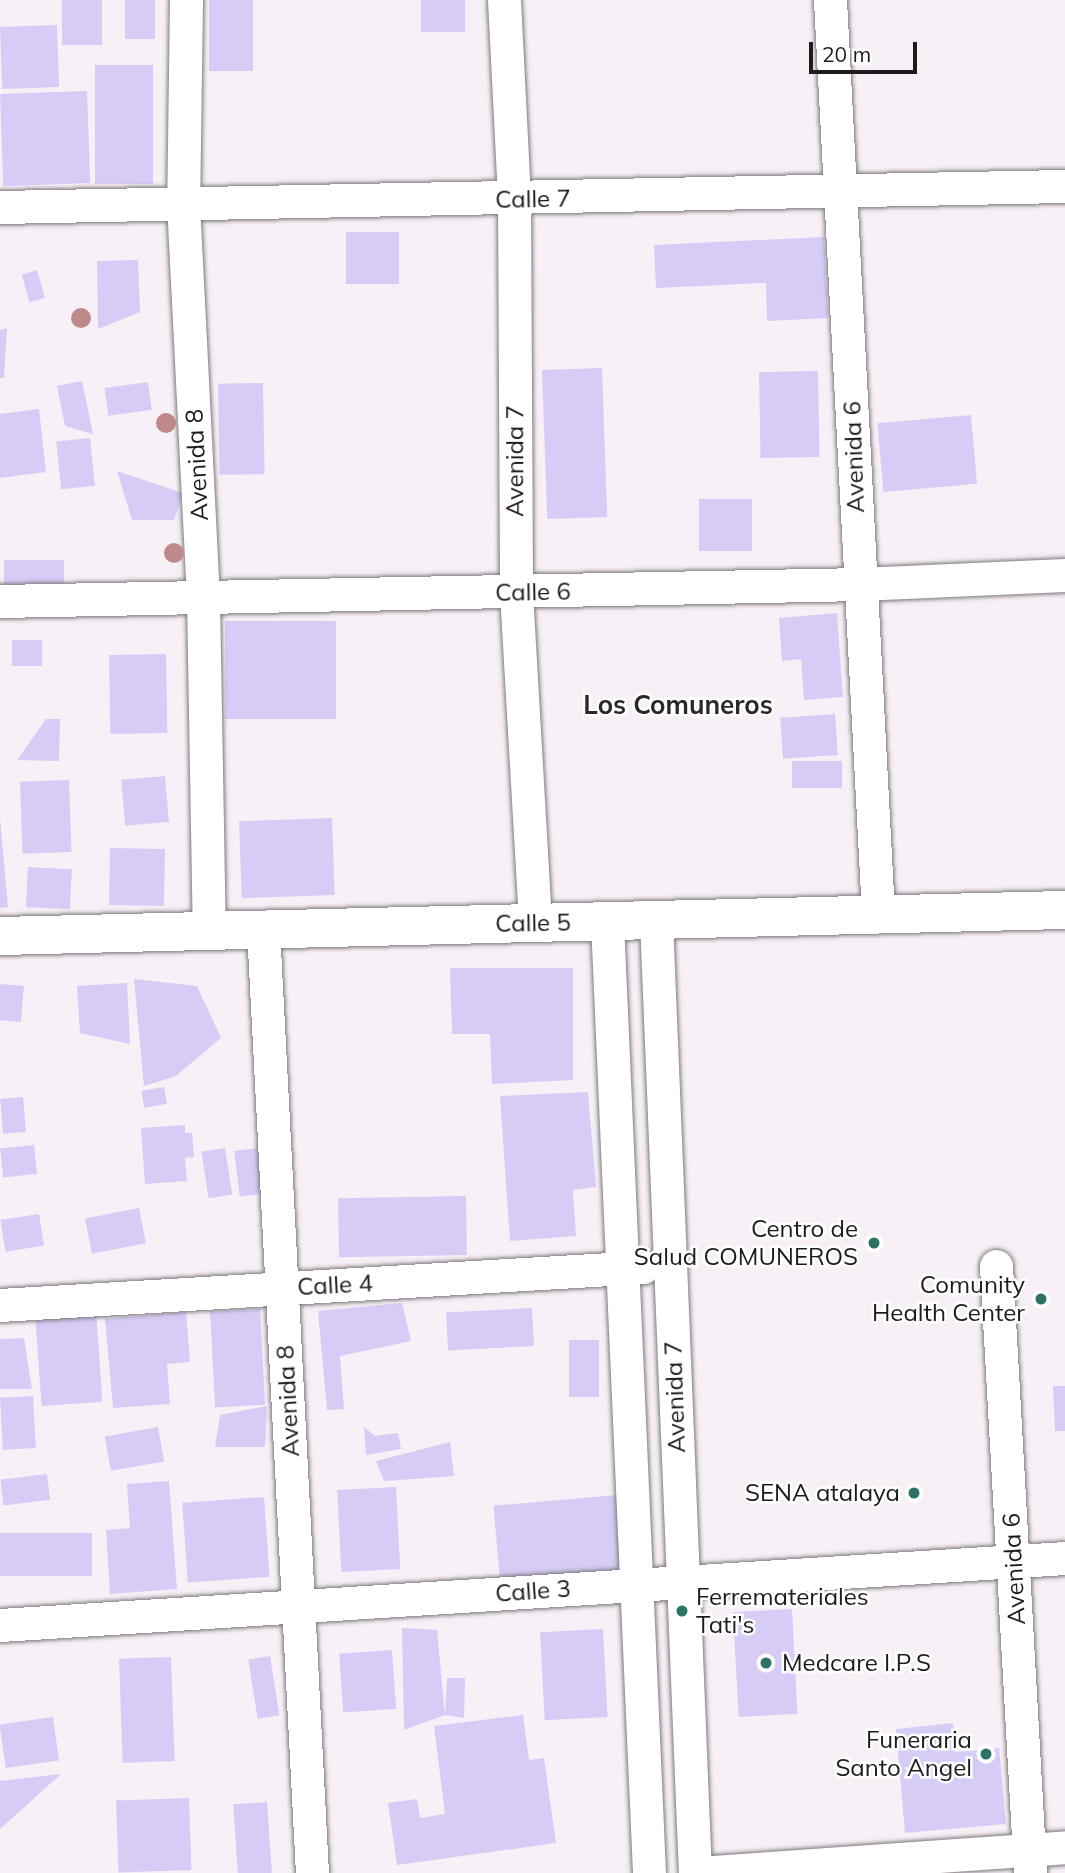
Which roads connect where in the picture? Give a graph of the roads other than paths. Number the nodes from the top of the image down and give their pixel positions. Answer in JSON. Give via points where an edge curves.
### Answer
{"nodes":[{"id":1,"x":186,"y":0,"type":"edge"},
{"id":2,"x":504,"y":0,"type":"edge"},
{"id":3,"x":830,"y":0,"type":"edge"},
{"id":4,"x":1065,"y":186,"type":"edge"},
{"id":5,"x":844,"y":192,"type":"junction"},
{"id":6,"x":514,"y":199,"type":"junction"},
{"id":7,"x":183,"y":203,"type":"junction"},
{"id":8,"x":0,"y":207,"type":"edge"},
{"id":9,"x":1065,"y":575,"type":"edge"},
{"id":10,"x":859,"y":584,"type":"junction"},
{"id":11,"x":516,"y":592,"type":"junction"},
{"id":12,"x":203,"y":598,"type":"junction"},
{"id":13,"x":0,"y":601,"type":"edge"},
{"id":14,"x":1065,"y":910,"type":"edge"},
{"id":15,"x":878,"y":914,"type":"junction"},
{"id":16,"x":656,"y":920,"type":"junction"},
{"id":17,"x":535,"y":922,"type":"junction"},
{"id":18,"x":607,"y":922,"type":"junction"},
{"id":19,"x":263,"y":929,"type":"junction"},
{"id":20,"x":209,"y":930,"type":"junction"},
{"id":21,"x":0,"y":936,"type":"edge"},
{"id":22,"x":670,"y":1265,"type":"junction"},
{"id":23,"x":996,"y":1266,"type":"dead end"},
{"id":24,"x":622,"y":1268,"type":"junction"},
{"id":25,"x":282,"y":1288,"type":"junction"},
{"id":26,"x":0,"y":1305,"type":"edge"},
{"id":27,"x":1065,"y":1558,"type":"edge"},
{"id":28,"x":1013,"y":1561,"type":"junction"},
{"id":29,"x":683,"y":1582,"type":"junction"},
{"id":30,"x":636,"y":1585,"type":"junction"},
{"id":31,"x":299,"y":1606,"type":"junction"},
{"id":32,"x":0,"y":1625,"type":"edge"},
{"id":33,"x":1065,"y":1847,"type":"edge"},
{"id":34,"x":1029,"y":1861,"type":"edge"},
{"id":35,"x":312,"y":1873,"type":"edge"},
{"id":36,"x":649,"y":1873,"type":"edge"},
{"id":37,"x":696,"y":1873,"type":"edge"}],
"edges":[{"from":1,"to":7,"type":"street","name":"Avenida 8"},
{"from":2,"to":6,"type":"street","name":"Avenida 7"},
{"from":3,"to":5,"type":"street","name":"Avenida 6"},
{"from":4,"to":5,"type":"street","name":"Calle 7"},
{"from":5,"to":6,"type":"street","name":"Calle 7"},
{"from":5,"to":10,"type":"street","name":"Avenida 6"},
{"from":6,"to":7,"type":"street","name":"Calle 7"},
{"from":6,"to":11,"type":"street","name":"Avenida 7"},
{"from":7,"to":8,"type":"street","name":"Calle 7"},
{"from":7,"to":12,"type":"street","name":"Avenida 8"},
{"from":9,"to":10,"type":"street","name":"Calle 6"},
{"from":10,"to":11,"type":"street","name":"Calle 6"},
{"from":10,"to":15,"type":"street","name":"Avenida 6"},
{"from":11,"to":12,"type":"street","name":"Calle 6"},
{"from":11,"to":17,"type":"street","name":"Avenida 7"},
{"from":12,"to":13,"type":"street","name":"Calle 6"},
{"from":12,"to":20,"type":"street","name":"Avenida 8"},
{"from":14,"to":15,"type":"street","name":"Calle 5"},
{"from":15,"to":16,"type":"street","name":"Calle 5"},
{"from":16,"to":18,"type":"street","name":"Calle 5"},
{"from":16,"to":22,"type":"street","name":"Avenida 7"},
{"from":17,"to":18,"type":"street","name":"Calle 5"},
{"from":17,"to":19,"type":"street","name":"Calle 5"},
{"from":18,"to":24,"type":"street","name":"Avenida 7"},
{"from":19,"to":20,"type":"street","name":"Calle 5"},
{"from":19,"to":25,"type":"street","name":"Avenida 8"},
{"from":20,"to":21,"type":"street","name":"Calle 5"},
{"from":22,"to":24,"type":"street","name":"Calle 4"},
{"from":22,"to":29,"type":"street","name":"Avenida 7"},
{"from":23,"to":28,"type":"street","name":"Avenida 6"},
{"from":24,"to":25,"type":"street","name":"Calle 4"},
{"from":24,"to":30,"type":"street","name":"Avenida 7"},
{"from":25,"to":26,"type":"street","name":"Calle 4"},
{"from":25,"to":31,"type":"street","name":"Avenida 8"},
{"from":27,"to":28,"type":"street","name":"Calle 3"},
{"from":28,"to":29,"type":"street","name":"Calle 3"},
{"from":28,"to":34,"type":"street","name":"Avenida 6"},
{"from":29,"to":30,"type":"street","name":"Calle 3"},
{"from":29,"to":37,"type":"street","name":"Avenida 7"},
{"from":30,"to":31,"type":"street","name":"Calle 3"},
{"from":30,"to":36,"type":"street","name":"Avenida 7"},
{"from":31,"to":32,"type":"street","name":"Calle 3"},
{"from":31,"to":35,"type":"street","name":"Avenida 8"},
{"from":33,"to":34,"type":"street"},
{"from":34,"to":37,"type":"street"}]}
